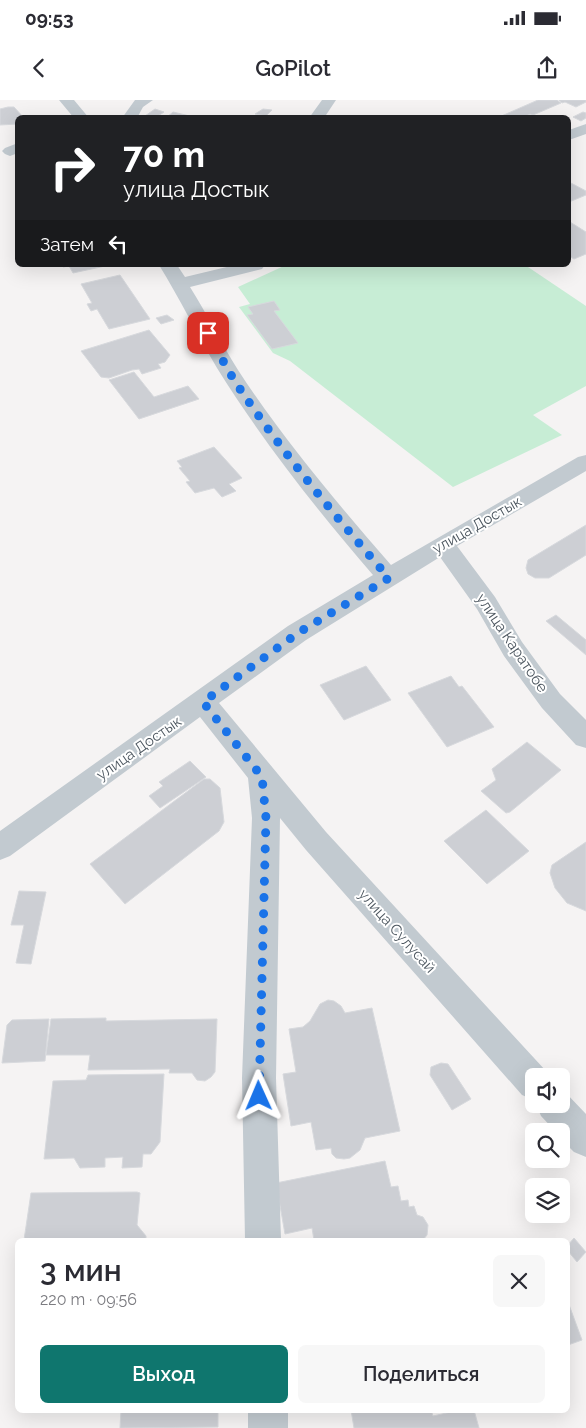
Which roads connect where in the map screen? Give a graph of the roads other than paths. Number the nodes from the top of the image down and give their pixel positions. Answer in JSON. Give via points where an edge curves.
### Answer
{"nodes":[{"id":1,"x":66,"y":100,"type":"edge"},
{"id":2,"x":146,"y":100,"type":"edge"},
{"id":3,"x":329,"y":100,"type":"edge"},
{"id":4,"x":88,"y":115,"type":"edge"},
{"id":5,"x":131,"y":115,"type":"edge"},
{"id":6,"x":318,"y":115,"type":"edge"},
{"id":7,"x":586,"y":128,"type":"edge"},
{"id":8,"x":571,"y":135,"type":"edge"},
{"id":9,"x":194,"y":267,"type":"edge"},
{"id":10,"x":239,"y":267,"type":"edge"},
{"id":11,"x":178,"y":274,"type":"edge"},
{"id":12,"x":586,"y":462,"type":"edge"},
{"id":13,"x":443,"y":544,"type":"junction"},
{"id":14,"x":389,"y":578,"type":"junction"},
{"id":15,"x":203,"y":702,"type":"junction"},
{"id":16,"x":586,"y":737,"type":"edge"},
{"id":17,"x":262,"y":777,"type":"junction"},
{"id":18,"x":0,"y":847,"type":"edge"},
{"id":19,"x":525,"y":1073,"type":"edge"},
{"id":20,"x":561,"y":1113,"type":"edge"},
{"id":21,"x":586,"y":1140,"type":"edge"},
{"id":22,"x":263,"y":1238,"type":"edge"},
{"id":23,"x":268,"y":1413,"type":"edge"},
{"id":24,"x":268,"y":1428,"type":"edge"}],
"edges":[{"from":1,"to":4,"type":"street"},
{"from":2,"to":5,"type":"street","via":[[138,104]]},
{"from":3,"to":6,"type":"street"},
{"from":7,"to":8,"type":"street"},
{"from":9,"to":11,"type":"street"},
{"from":10,"to":11,"type":"street"},
{"from":11,"to":14,"type":"street","via":[[236,382],[344,526]]},
{"from":12,"to":13,"type":"street","name":"улица Достык"},
{"from":13,"to":14,"type":"street","name":"улица Достык"},
{"from":13,"to":16,"type":"street","name":"улица Каратобе","via":[[546,694]]},
{"from":14,"to":15,"type":"street","name":"улица Достык","via":[[298,633]]},
{"from":15,"to":17,"type":"street","name":"улица Сулусай"},
{"from":15,"to":18,"type":"street","name":"улица Достык"},
{"from":17,"to":19,"type":"street","name":"улица Сулусай"},
{"from":17,"to":22,"type":"street","via":[[266,818],[259,1078]]},
{"from":20,"to":21,"type":"street"},
{"from":23,"to":24,"type":"street"}]}
